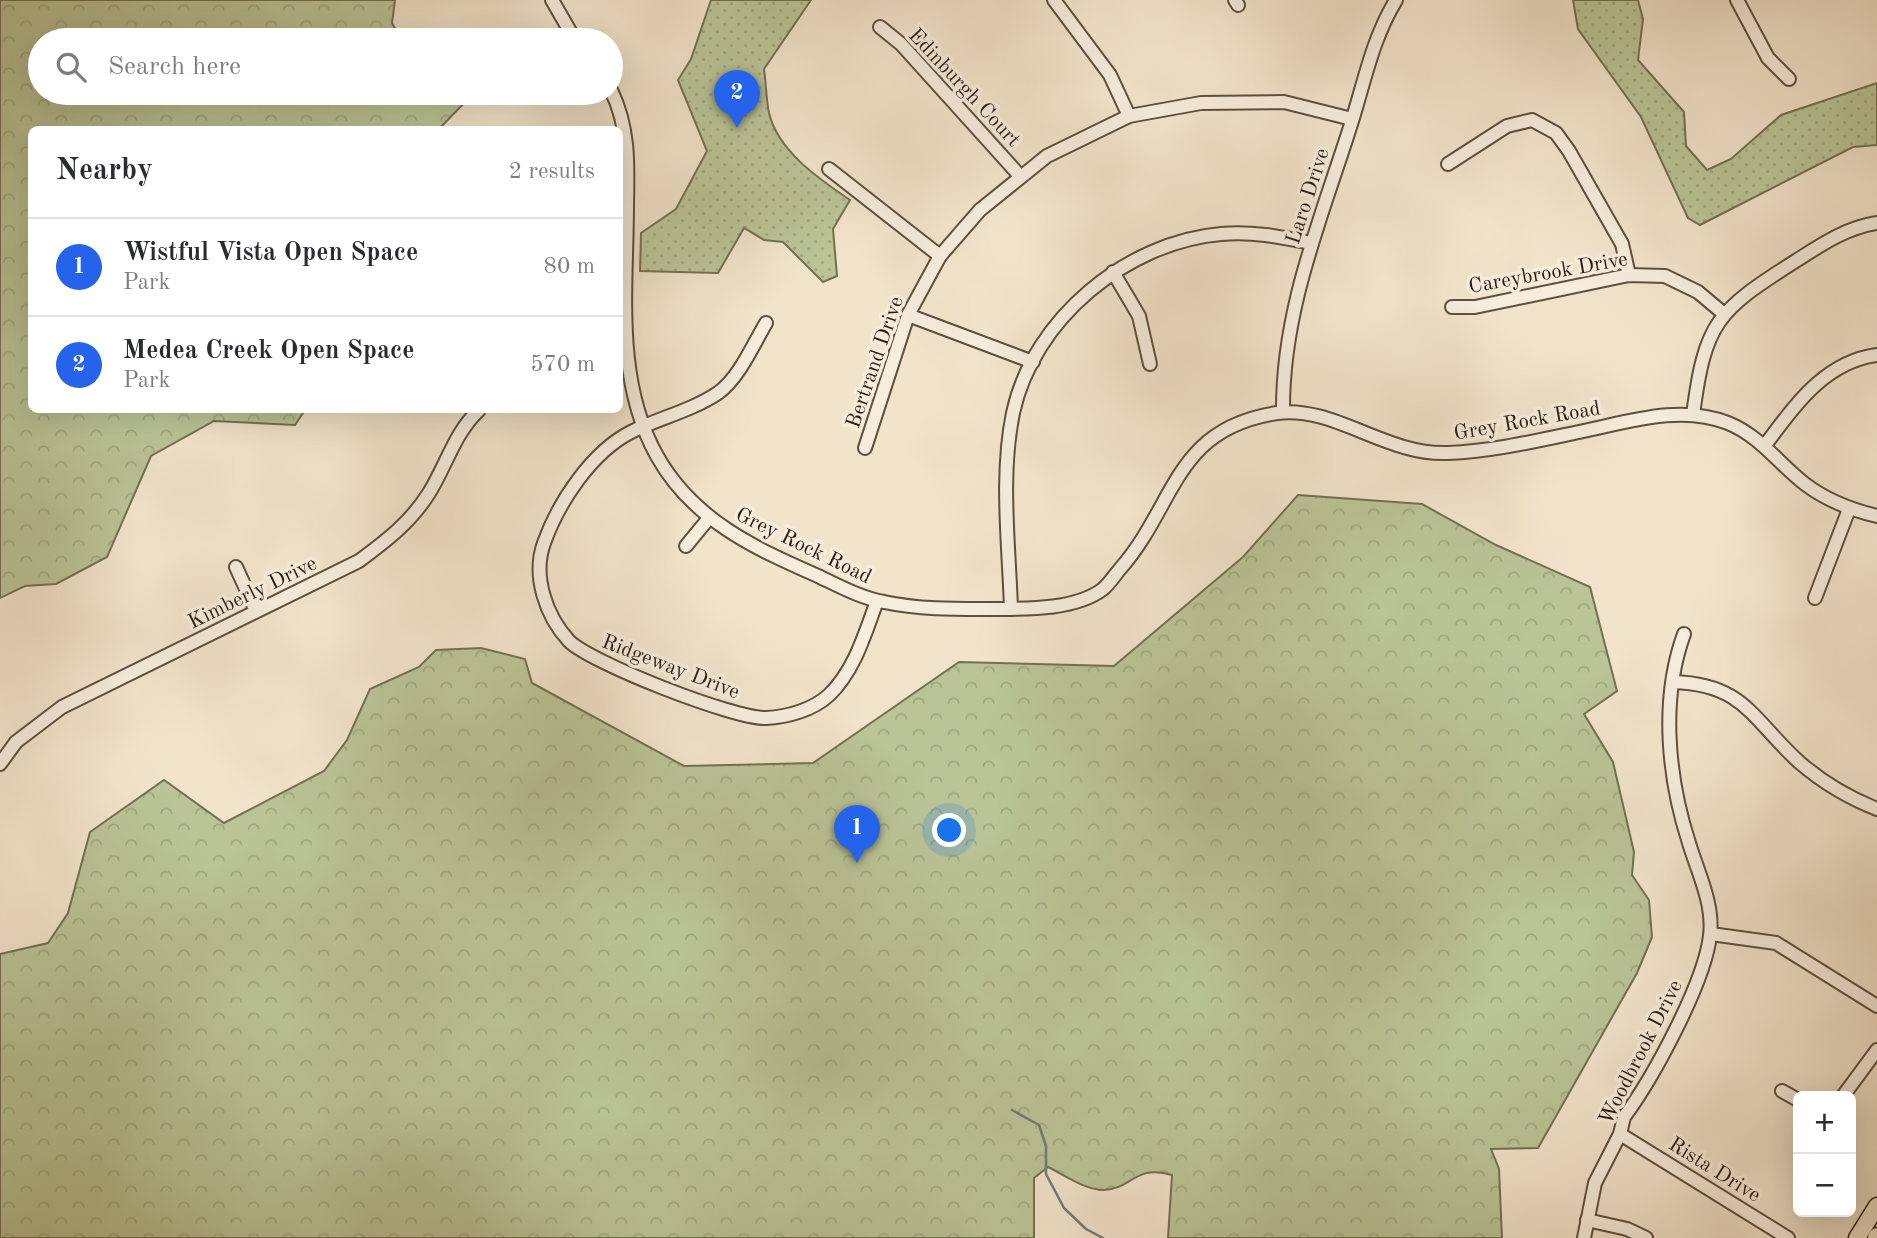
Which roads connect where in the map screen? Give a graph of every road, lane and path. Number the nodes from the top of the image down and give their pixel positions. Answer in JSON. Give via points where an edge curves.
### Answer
{"nodes":[{"id":1,"x":552,"y":0,"type":"edge"},
{"id":2,"x":1054,"y":0,"type":"edge"},
{"id":3,"x":1396,"y":0,"type":"edge"},
{"id":4,"x":1737,"y":0,"type":"edge"},
{"id":5,"x":880,"y":27,"type":"dead end"},
{"id":6,"x":568,"y":28,"type":"edge"},
{"id":7,"x":1789,"y":79,"type":"dead end"},
{"id":8,"x":618,"y":105,"type":"edge"},
{"id":9,"x":1129,"y":116,"type":"junction"},
{"id":10,"x":1352,"y":119,"type":"junction"},
{"id":11,"x":1448,"y":164,"type":"dead end"},
{"id":12,"x":829,"y":169,"type":"dead end"},
{"id":13,"x":1020,"y":176,"type":"junction"},
{"id":14,"x":1877,"y":223,"type":"edge"},
{"id":15,"x":1311,"y":243,"type":"junction"},
{"id":16,"x":940,"y":256,"type":"junction"},
{"id":17,"x":1113,"y":272,"type":"junction"},
{"id":18,"x":1629,"y":275,"type":"junction"},
{"id":19,"x":1452,"y":307,"type":"dead end"},
{"id":20,"x":623,"y":310,"type":"edge"},
{"id":21,"x":1723,"y":313,"type":"junction"},
{"id":22,"x":908,"y":314,"type":"junction"},
{"id":23,"x":766,"y":323,"type":"dead end"},
{"id":24,"x":623,"y":349,"type":"edge"},
{"id":25,"x":1877,"y":355,"type":"edge"},
{"id":26,"x":1033,"y":362,"type":"junction"},
{"id":27,"x":1150,"y":364,"type":"dead end"},
{"id":28,"x":1283,"y":412,"type":"junction"},
{"id":29,"x":477,"y":413,"type":"edge"},
{"id":30,"x":1693,"y":415,"type":"junction"},
{"id":31,"x":643,"y":427,"type":"junction"},
{"id":32,"x":1765,"y":445,"type":"junction"},
{"id":33,"x":865,"y":447,"type":"dead end"},
{"id":34,"x":1849,"y":509,"type":"junction"},
{"id":35,"x":1877,"y":516,"type":"edge"},
{"id":36,"x":709,"y":518,"type":"junction"},
{"id":37,"x":685,"y":546,"type":"dead end"},
{"id":38,"x":236,"y":567,"type":"dead end"},
{"id":39,"x":1815,"y":598,"type":"dead end"},
{"id":40,"x":877,"y":601,"type":"junction"},
{"id":41,"x":1011,"y":609,"type":"junction"},
{"id":42,"x":256,"y":611,"type":"junction"},
{"id":43,"x":1684,"y":634,"type":"dead end"},
{"id":44,"x":1672,"y":682,"type":"junction"},
{"id":45,"x":0,"y":764,"type":"edge"},
{"id":46,"x":1877,"y":809,"type":"edge"},
{"id":47,"x":1711,"y":934,"type":"junction"},
{"id":48,"x":1877,"y":1006,"type":"edge"},
{"id":49,"x":1877,"y":1050,"type":"edge"},
{"id":50,"x":1782,"y":1091,"type":"dead end"},
{"id":51,"x":1847,"y":1091,"type":"edge"},
{"id":52,"x":1793,"y":1097,"type":"edge"},
{"id":53,"x":1620,"y":1134,"type":"junction"},
{"id":54,"x":1877,"y":1206,"type":"edge"},
{"id":55,"x":1587,"y":1220,"type":"junction"},
{"id":56,"x":1584,"y":1238,"type":"edge"},
{"id":57,"x":1646,"y":1238,"type":"edge"},
{"id":58,"x":1788,"y":1238,"type":"edge"},
{"id":59,"x":1857,"y":1238,"type":"edge"}],
"edges":[{"from":1,"to":6,"type":"street"},
{"from":2,"to":9,"type":"street","via":[[1110,75]]},
{"from":3,"to":10,"type":"street","name":"Laro Drive","via":[[1380,29]]},
{"from":4,"to":7,"type":"street","via":[[1768,58]]},
{"from":5,"to":13,"type":"street","name":"Edinburgh Court","via":[[901,44]]},
{"from":8,"to":20,"type":"street","name":"Grey Rock Road","via":[[628,143]]},
{"from":9,"to":10,"type":"street","name":"Bertrand Drive","via":[[1201,103],[1284,102]]},
{"from":9,"to":13,"type":"street","name":"Bertrand Drive","via":[[1058,150]]},
{"from":10,"to":15,"type":"street","name":"Laro Drive"},
{"from":11,"to":18,"type":"street","via":[[1507,126],[1532,120],[1556,133],[1616,233]]},
{"from":12,"to":16,"type":"street"},
{"from":13,"to":16,"type":"street","name":"Bertrand Drive","via":[[980,210]]},
{"from":14,"to":21,"type":"street","via":[[1854,227],[1823,244],[1756,285]]},
{"from":15,"to":17,"type":"street","via":[[1268,234],[1220,234],[1153,251]]},
{"from":15,"to":28,"type":"street","name":"Laro Drive","via":[[1289,330]]},
{"from":16,"to":22,"type":"street","name":"Bertrand Drive"},
{"from":17,"to":26,"type":"street","via":[[1083,295],[1051,330]]},
{"from":17,"to":27,"type":"street","via":[[1139,316]]},
{"from":18,"to":19,"type":"street","name":"Careybrook Drive","via":[[1475,307]]},
{"from":18,"to":21,"type":"street","name":"Careybrook Drive","via":[[1665,276],[1698,292]]},
{"from":21,"to":30,"type":"street","via":[[1706,344]]},
{"from":22,"to":26,"type":"street"},
{"from":22,"to":33,"type":"street","name":"Bertrand Drive"},
{"from":23,"to":31,"type":"street","name":"Ridgeway Drive","via":[[720,391]]},
{"from":24,"to":31,"type":"street","name":"Grey Rock Road"},
{"from":25,"to":32,"type":"street","via":[[1830,372],[1800,400]]},
{"from":26,"to":41,"type":"street","via":[[1013,411],[1007,465]]},
{"from":28,"to":30,"type":"street","name":"Grey Rock Road","via":[[1325,417],[1378,441],[1432,454],[1482,452],[1657,415]]},
{"from":28,"to":41,"type":"street","name":"Grey Rock Road","via":[[1232,426],[1187,459],[1135,552],[1102,590],[1056,607]]},
{"from":29,"to":42,"type":"street","name":"Kimberly Drive","via":[[454,442],[429,494],[396,533],[359,561]]},
{"from":30,"to":32,"type":"street","name":"Grey Rock Road","via":[[1729,423]]},
{"from":31,"to":36,"type":"street","name":"Grey Rock Road","via":[[672,479]]},
{"from":31,"to":40,"type":"street","name":"Ridgeway Drive","via":[[597,456],[543,546],[541,579],[546,608],[570,641],[592,657],[719,708],[765,718],[800,713],[828,696],[848,671]]},
{"from":32,"to":34,"type":"street","name":"Grey Rock Road","via":[[1805,484]]},
{"from":34,"to":35,"type":"street","name":"Grey Rock Road"},
{"from":34,"to":39,"type":"street"},
{"from":36,"to":37,"type":"street"},
{"from":36,"to":40,"type":"street","name":"Grey Rock Road","via":[[754,548]]},
{"from":38,"to":42,"type":"street"},
{"from":40,"to":41,"type":"street","name":"Grey Rock Road","via":[[923,609]]},
{"from":42,"to":45,"type":"street","name":"Kimberly Drive","via":[[62,707],[16,742]]},
{"from":43,"to":44,"type":"street","name":"Woodbrook Drive"},
{"from":44,"to":46,"type":"street","via":[[1700,683],[1736,698],[1799,762],[1842,793]]},
{"from":44,"to":47,"type":"street","name":"Woodbrook Drive","via":[[1669,738],[1676,798],[1707,897]]},
{"from":47,"to":48,"type":"street","via":[[1776,943]]},
{"from":47,"to":53,"type":"street","name":"Woodbrook Drive","via":[[1690,1000],[1624,1117]]},
{"from":49,"to":51,"type":"street"},
{"from":50,"to":52,"type":"street"},
{"from":53,"to":55,"type":"street","name":"Woodbrook Drive","via":[[1595,1183]]},
{"from":53,"to":58,"type":"street","name":"Rista Drive"},
{"from":54,"to":59,"type":"main road"},
{"from":55,"to":56,"type":"street","name":"Woodbrook Drive"},
{"from":55,"to":57,"type":"street"}]}
